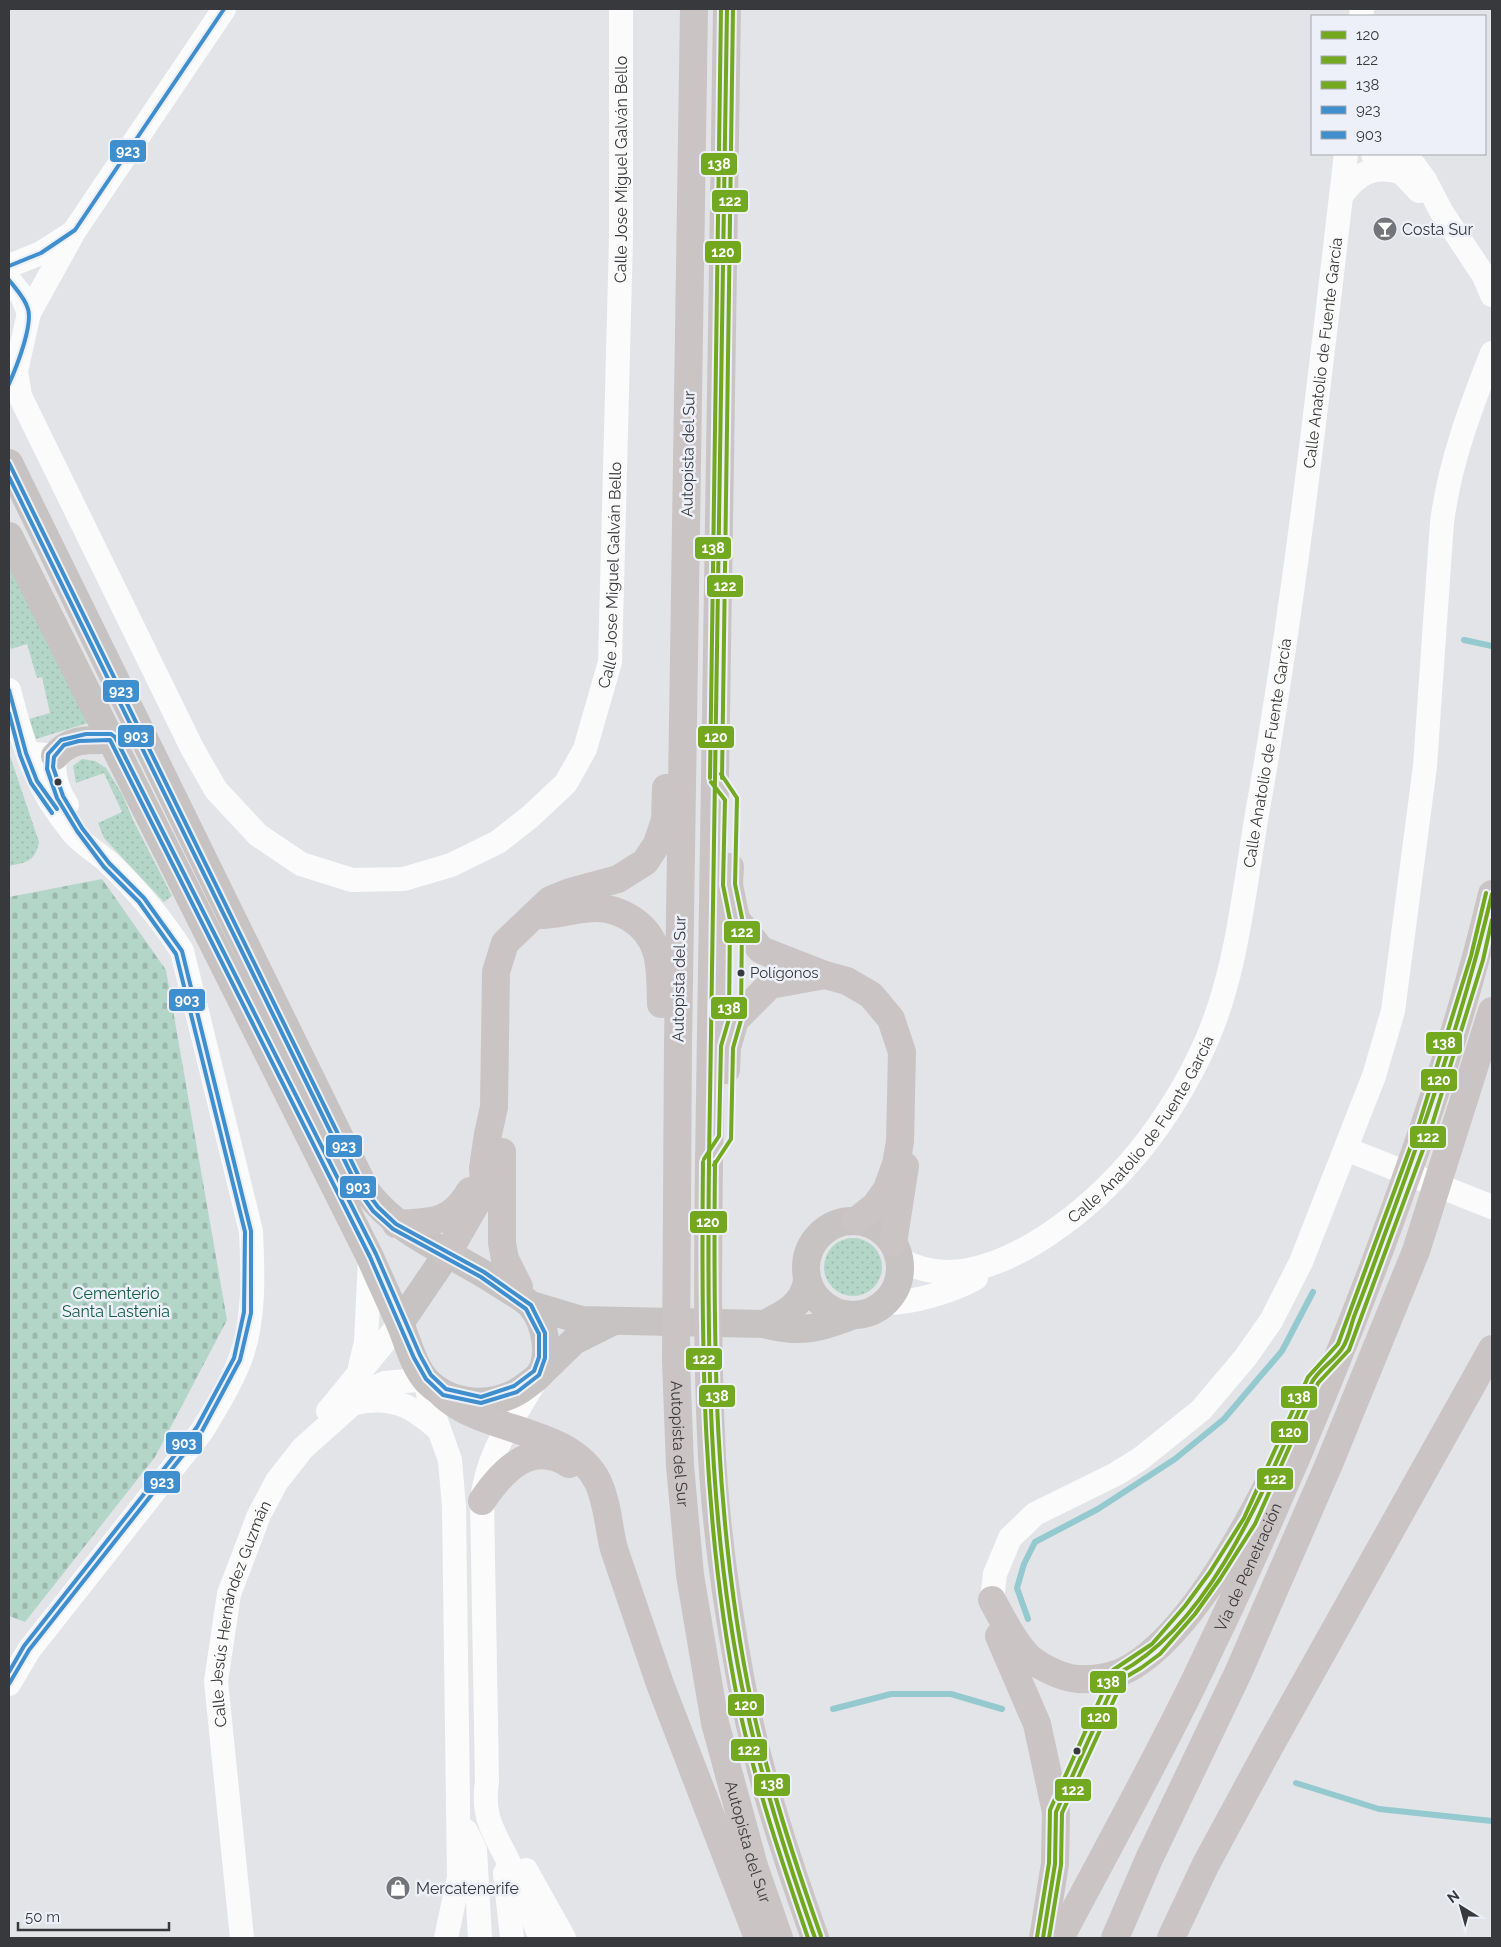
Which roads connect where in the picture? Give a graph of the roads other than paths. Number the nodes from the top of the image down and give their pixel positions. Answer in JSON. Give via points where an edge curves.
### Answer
{"nodes":[{"id":1,"x":224,"y":9,"type":"edge"},
{"id":2,"x":621,"y":9,"type":"edge"},
{"id":3,"x":694,"y":9,"type":"edge"},
{"id":4,"x":727,"y":9,"type":"edge"},
{"id":5,"x":1346,"y":155,"type":"edge"},
{"id":6,"x":1375,"y":155,"type":"edge"},
{"id":7,"x":1403,"y":163,"type":"edge"},
{"id":8,"x":1341,"y":196,"type":"junction"},
{"id":9,"x":75,"y":230,"type":"junction"},
{"id":10,"x":9,"y":266,"type":"edge"},
{"id":11,"x":9,"y":280,"type":"edge"},
{"id":12,"x":1492,"y":295,"type":"edge"},
{"id":13,"x":21,"y":327,"type":"edge"},
{"id":14,"x":1492,"y":353,"type":"edge"},
{"id":15,"x":12,"y":378,"type":"edge"},
{"id":16,"x":9,"y":463,"type":"edge"},
{"id":17,"x":9,"y":536,"type":"edge"},
{"id":18,"x":9,"y":690,"type":"edge"},
{"id":19,"x":110,"y":740,"type":"junction"},
{"id":20,"x":684,"y":745,"type":"junction"},
{"id":21,"x":26,"y":753,"type":"junction"},
{"id":22,"x":54,"y":756,"type":"junction"},
{"id":23,"x":716,"y":778,"type":"junction"},
{"id":24,"x":108,"y":862,"type":"junction"},
{"id":25,"x":1492,"y":894,"type":"edge"},
{"id":26,"x":532,"y":916,"type":"junction"},
{"id":27,"x":825,"y":976,"type":"junction"},
{"id":28,"x":1492,"y":1011,"type":"edge"},
{"id":29,"x":678,"y":1045,"type":"junction"},
{"id":30,"x":494,"y":1107,"type":"junction"},
{"id":31,"x":900,"y":1142,"type":"junction"},
{"id":32,"x":1346,"y":1149,"type":"junction"},
{"id":33,"x":709,"y":1162,"type":"junction"},
{"id":34,"x":483,"y":1168,"type":"junction"},
{"id":35,"x":1492,"y":1208,"type":"edge"},
{"id":36,"x":856,"y":1221,"type":"junction"},
{"id":37,"x":396,"y":1224,"type":"junction"},
{"id":38,"x":896,"y":1251,"type":"junction"},
{"id":39,"x":447,"y":1254,"type":"junction"},
{"id":40,"x":370,"y":1257,"type":"junction"},
{"id":41,"x":998,"y":1262,"type":"junction"},
{"id":42,"x":808,"y":1280,"type":"junction"},
{"id":43,"x":525,"y":1296,"type":"junction"},
{"id":44,"x":884,"y":1303,"type":"junction"},
{"id":45,"x":854,"y":1314,"type":"junction"},
{"id":46,"x":614,"y":1321,"type":"junction"},
{"id":47,"x":400,"y":1323,"type":"junction"},
{"id":48,"x":764,"y":1324,"type":"junction"},
{"id":49,"x":1343,"y":1347,"type":"junction"},
{"id":50,"x":1492,"y":1350,"type":"edge"},
{"id":51,"x":358,"y":1372,"type":"junction"},
{"id":52,"x":539,"y":1375,"type":"junction"},
{"id":53,"x":435,"y":1387,"type":"junction"},
{"id":54,"x":351,"y":1404,"type":"junction"},
{"id":55,"x":507,"y":1427,"type":"junction"},
{"id":56,"x":438,"y":1428,"type":"junction"},
{"id":57,"x":303,"y":1448,"type":"junction"},
{"id":58,"x":482,"y":1501,"type":"junction"},
{"id":59,"x":610,"y":1533,"type":"junction"},
{"id":60,"x":992,"y":1600,"type":"junction"},
{"id":61,"x":9,"y":1684,"type":"edge"},
{"id":62,"x":487,"y":1781,"type":"junction"},
{"id":63,"x":460,"y":1816,"type":"junction"},
{"id":64,"x":500,"y":1850,"type":"junction"},
{"id":65,"x":459,"y":1877,"type":"junction"},
{"id":66,"x":242,"y":1938,"type":"edge"},
{"id":67,"x":446,"y":1938,"type":"edge"},
{"id":68,"x":465,"y":1938,"type":"edge"},
{"id":69,"x":480,"y":1938,"type":"edge"},
{"id":70,"x":512,"y":1938,"type":"edge"},
{"id":71,"x":541,"y":1938,"type":"edge"},
{"id":72,"x":564,"y":1938,"type":"edge"},
{"id":73,"x":758,"y":1938,"type":"edge"},
{"id":74,"x":779,"y":1938,"type":"edge"},
{"id":75,"x":814,"y":1938,"type":"edge"},
{"id":76,"x":1042,"y":1938,"type":"edge"},
{"id":77,"x":1060,"y":1938,"type":"edge"},
{"id":78,"x":1115,"y":1938,"type":"edge"},
{"id":79,"x":1171,"y":1938,"type":"edge"}],
"edges":[{"from":1,"to":9,"type":"street"},
{"from":2,"to":15,"type":"street","name":"Calle Jose Miguel Galván Bello","via":[[621,238],[610,662],[586,749],[566,783],[498,842],[451,865],[404,879],[352,880],[302,864],[258,835],[216,790],[192,748]]},
{"from":3,"to":20,"type":"highway","name":"Autopista del Sur"},
{"from":4,"to":23,"type":"highway","name":"Autopista del Sur"},
{"from":5,"to":8,"type":"street","name":"Calle Anatolio de Fuente García"},
{"from":6,"to":7,"type":"street"},
{"from":7,"to":8,"type":"street","via":[[1362,175]]},
{"from":7,"to":12,"type":"street","via":[[1425,180],[1441,211],[1484,276]]},
{"from":8,"to":41,"type":"street","name":"Calle Anatolio de Fuente García","via":[[1322,361],[1266,767],[1230,968],[1219,1009],[1198,1058],[1154,1132],[1131,1163],[1109,1187],[1051,1233]]},
{"from":9,"to":10,"type":"street","via":[[41,252]]},
{"from":9,"to":13,"type":"street"},
{"from":11,"to":13,"type":"street","via":[[22,296]]},
{"from":13,"to":15,"type":"street"},
{"from":14,"to":32,"type":"street","via":[[1462,429],[1446,493],[1425,766],[1392,1011],[1374,1076]]},
{"from":16,"to":37,"type":"main road","via":[[366,1191],[378,1208]]},
{"from":17,"to":19,"type":"main road"},
{"from":18,"to":21,"type":"street"},
{"from":19,"to":22,"type":"main road","via":[[79,740]]},
{"from":19,"to":40,"type":"main road"},
{"from":20,"to":26,"type":"highway","via":[[666,771],[665,820],[657,844],[645,862],[618,879],[550,900]]},
{"from":20,"to":29,"type":"highway","name":"Autopista del Sur"},
{"from":21,"to":22,"type":"street"},
{"from":21,"to":24,"type":"street","via":[[37,781],[75,835]]},
{"from":22,"to":24,"type":"street","via":[[54,778],[65,802]]},
{"from":23,"to":27,"type":"highway","via":[[731,798],[729,885],[736,919],[761,950]]},
{"from":23,"to":33,"type":"highway","name":"Autopista del Sur"},
{"from":24,"to":61,"type":"street","via":[[143,898],[182,952],[251,1231],[254,1279],[249,1323],[240,1359],[202,1431],[29,1650]]},
{"from":25,"to":49,"type":"highway","name":"Vía de Penetración","via":[[1477,958],[1425,1126]]},
{"from":26,"to":29,"type":"highway","via":[[598,908],[624,914],[639,924],[652,939],[658,960],[662,1025]]},
{"from":26,"to":30,"type":"highway","via":[[505,942],[496,972]]},
{"from":27,"to":31,"type":"highway","via":[[847,981],[871,995],[891,1019],[902,1052]]},
{"from":27,"to":33,"type":"highway","via":[[770,985],[735,1020],[727,1047],[725,1138]]},
{"from":28,"to":78,"type":"highway","name":"Vía de Penetración","via":[[1416,1251],[1330,1464],[1238,1673]]},
{"from":29,"to":74,"type":"highway","name":"Autopista del Sur","via":[[676,1361],[680,1466],[690,1575],[715,1723],[754,1866]]},
{"from":30,"to":34,"type":"highway"},
{"from":30,"to":43,"type":"highway","via":[[502,1130],[502,1243],[505,1259]]},
{"from":31,"to":36,"type":"highway","via":[[886,1189],[875,1206]]},
{"from":31,"to":38,"type":"highway","via":[[905,1172]]},
{"from":32,"to":35,"type":"street"},
{"from":32,"to":60,"type":"street","via":[[1288,1290],[1271,1321],[1240,1364],[1201,1410],[1164,1441],[1116,1474],[1051,1505],[1024,1523],[1010,1538],[1002,1554],[995,1574]]},
{"from":33,"to":75,"type":"highway","name":"Autopista del Sur","via":[[711,1437],[722,1558],[739,1672],[761,1772]]},
{"from":34,"to":37,"type":"highway","via":[[461,1207],[448,1216],[433,1222]]},
{"from":34,"to":39,"type":"highway","via":[[481,1195]]},
{"from":36,"to":38,"type":"main road","via":[[876,1228]]},
{"from":36,"to":42,"type":"main road","via":[[841,1222],[816,1238],[806,1266]]},
{"from":37,"to":39,"type":"main road"},
{"from":38,"to":41,"type":"street","name":"Calle Anatolio de Fuente García","via":[[914,1268],[939,1272],[962,1272]]},
{"from":38,"to":44,"type":"main road","via":[[899,1275],[894,1290]]},
{"from":39,"to":43,"type":"main road","via":[[501,1277]]},
{"from":39,"to":47,"type":"main road"},
{"from":40,"to":47,"type":"main road"},
{"from":40,"to":51,"type":"street","via":[[366,1342]]},
{"from":41,"to":44,"type":"street","name":"Calle Anatolio de Fuente García","via":[[974,1280],[952,1288],[900,1303]]},
{"from":42,"to":45,"type":"main road","via":[[824,1305],[838,1312]]},
{"from":42,"to":48,"type":"main road","via":[[805,1293],[797,1304]]},
{"from":43,"to":46,"type":"main road","via":[[581,1320]]},
{"from":43,"to":52,"type":"main road","via":[[545,1333],[545,1358]]},
{"from":44,"to":45,"type":"main road","via":[[870,1311]]},
{"from":45,"to":48,"type":"main road","via":[[826,1326],[803,1330],[785,1330]]},
{"from":46,"to":48,"type":"main road"},
{"from":46,"to":52,"type":"main road","via":[[574,1341]]},
{"from":47,"to":51,"type":"street"},
{"from":47,"to":53,"type":"main road"},
{"from":49,"to":60,"type":"highway","via":[[1313,1380],[1268,1484],[1215,1575],[1170,1634],[1138,1663],[1105,1677],[1069,1678],[1053,1672],[1025,1654]]},
{"from":49,"to":77,"type":"highway","name":"Vía de Penetración","via":[[1297,1462],[1200,1670]]},
{"from":50,"to":79,"type":"highway","via":[[1271,1744],[1206,1864]]},
{"from":51,"to":57,"type":"street"},
{"from":52,"to":53,"type":"main road","via":[[517,1392],[481,1403]]},
{"from":52,"to":55,"type":"street"},
{"from":53,"to":54,"type":"street","name":"Calle Jesús Hernández Guzmán","via":[[385,1383],[368,1390]]},
{"from":53,"to":55,"type":"highway","via":[[461,1408]]},
{"from":53,"to":56,"type":"street","via":[[429,1402]]},
{"from":54,"to":56,"type":"street","via":[[372,1399],[388,1400],[417,1411]]},
{"from":54,"to":57,"type":"street","name":"Calle Jesús Hernández Guzmán"},
{"from":55,"to":58,"type":"street","via":[[488,1464]]},
{"from":55,"to":59,"type":"highway","via":[[556,1444],[586,1465],[601,1491],[610,1519]]},
{"from":56,"to":63,"type":"street","via":[[452,1475]]},
{"from":57,"to":66,"type":"street","name":"Calle Jesús Hernández Guzmán","via":[[277,1481],[259,1514],[229,1594],[216,1681]]},
{"from":58,"to":59,"type":"highway","via":[[496,1479],[509,1467],[530,1457],[552,1456],[563,1460],[582,1476]]},
{"from":58,"to":62,"type":"street"},
{"from":59,"to":73,"type":"highway","via":[[660,1684]]},
{"from":60,"to":76,"type":"highway","via":[[1000,1639],[1039,1732],[1056,1812],[1056,1864]]},
{"from":62,"to":64,"type":"street","via":[[485,1812]]},
{"from":62,"to":72,"type":"street","via":[[503,1828]]},
{"from":63,"to":65,"type":"street"},
{"from":63,"to":69,"type":"street","via":[[475,1850]]},
{"from":64,"to":70,"type":"street"},
{"from":64,"to":71,"type":"street"},
{"from":65,"to":67,"type":"street"},
{"from":65,"to":68,"type":"street"}]}
